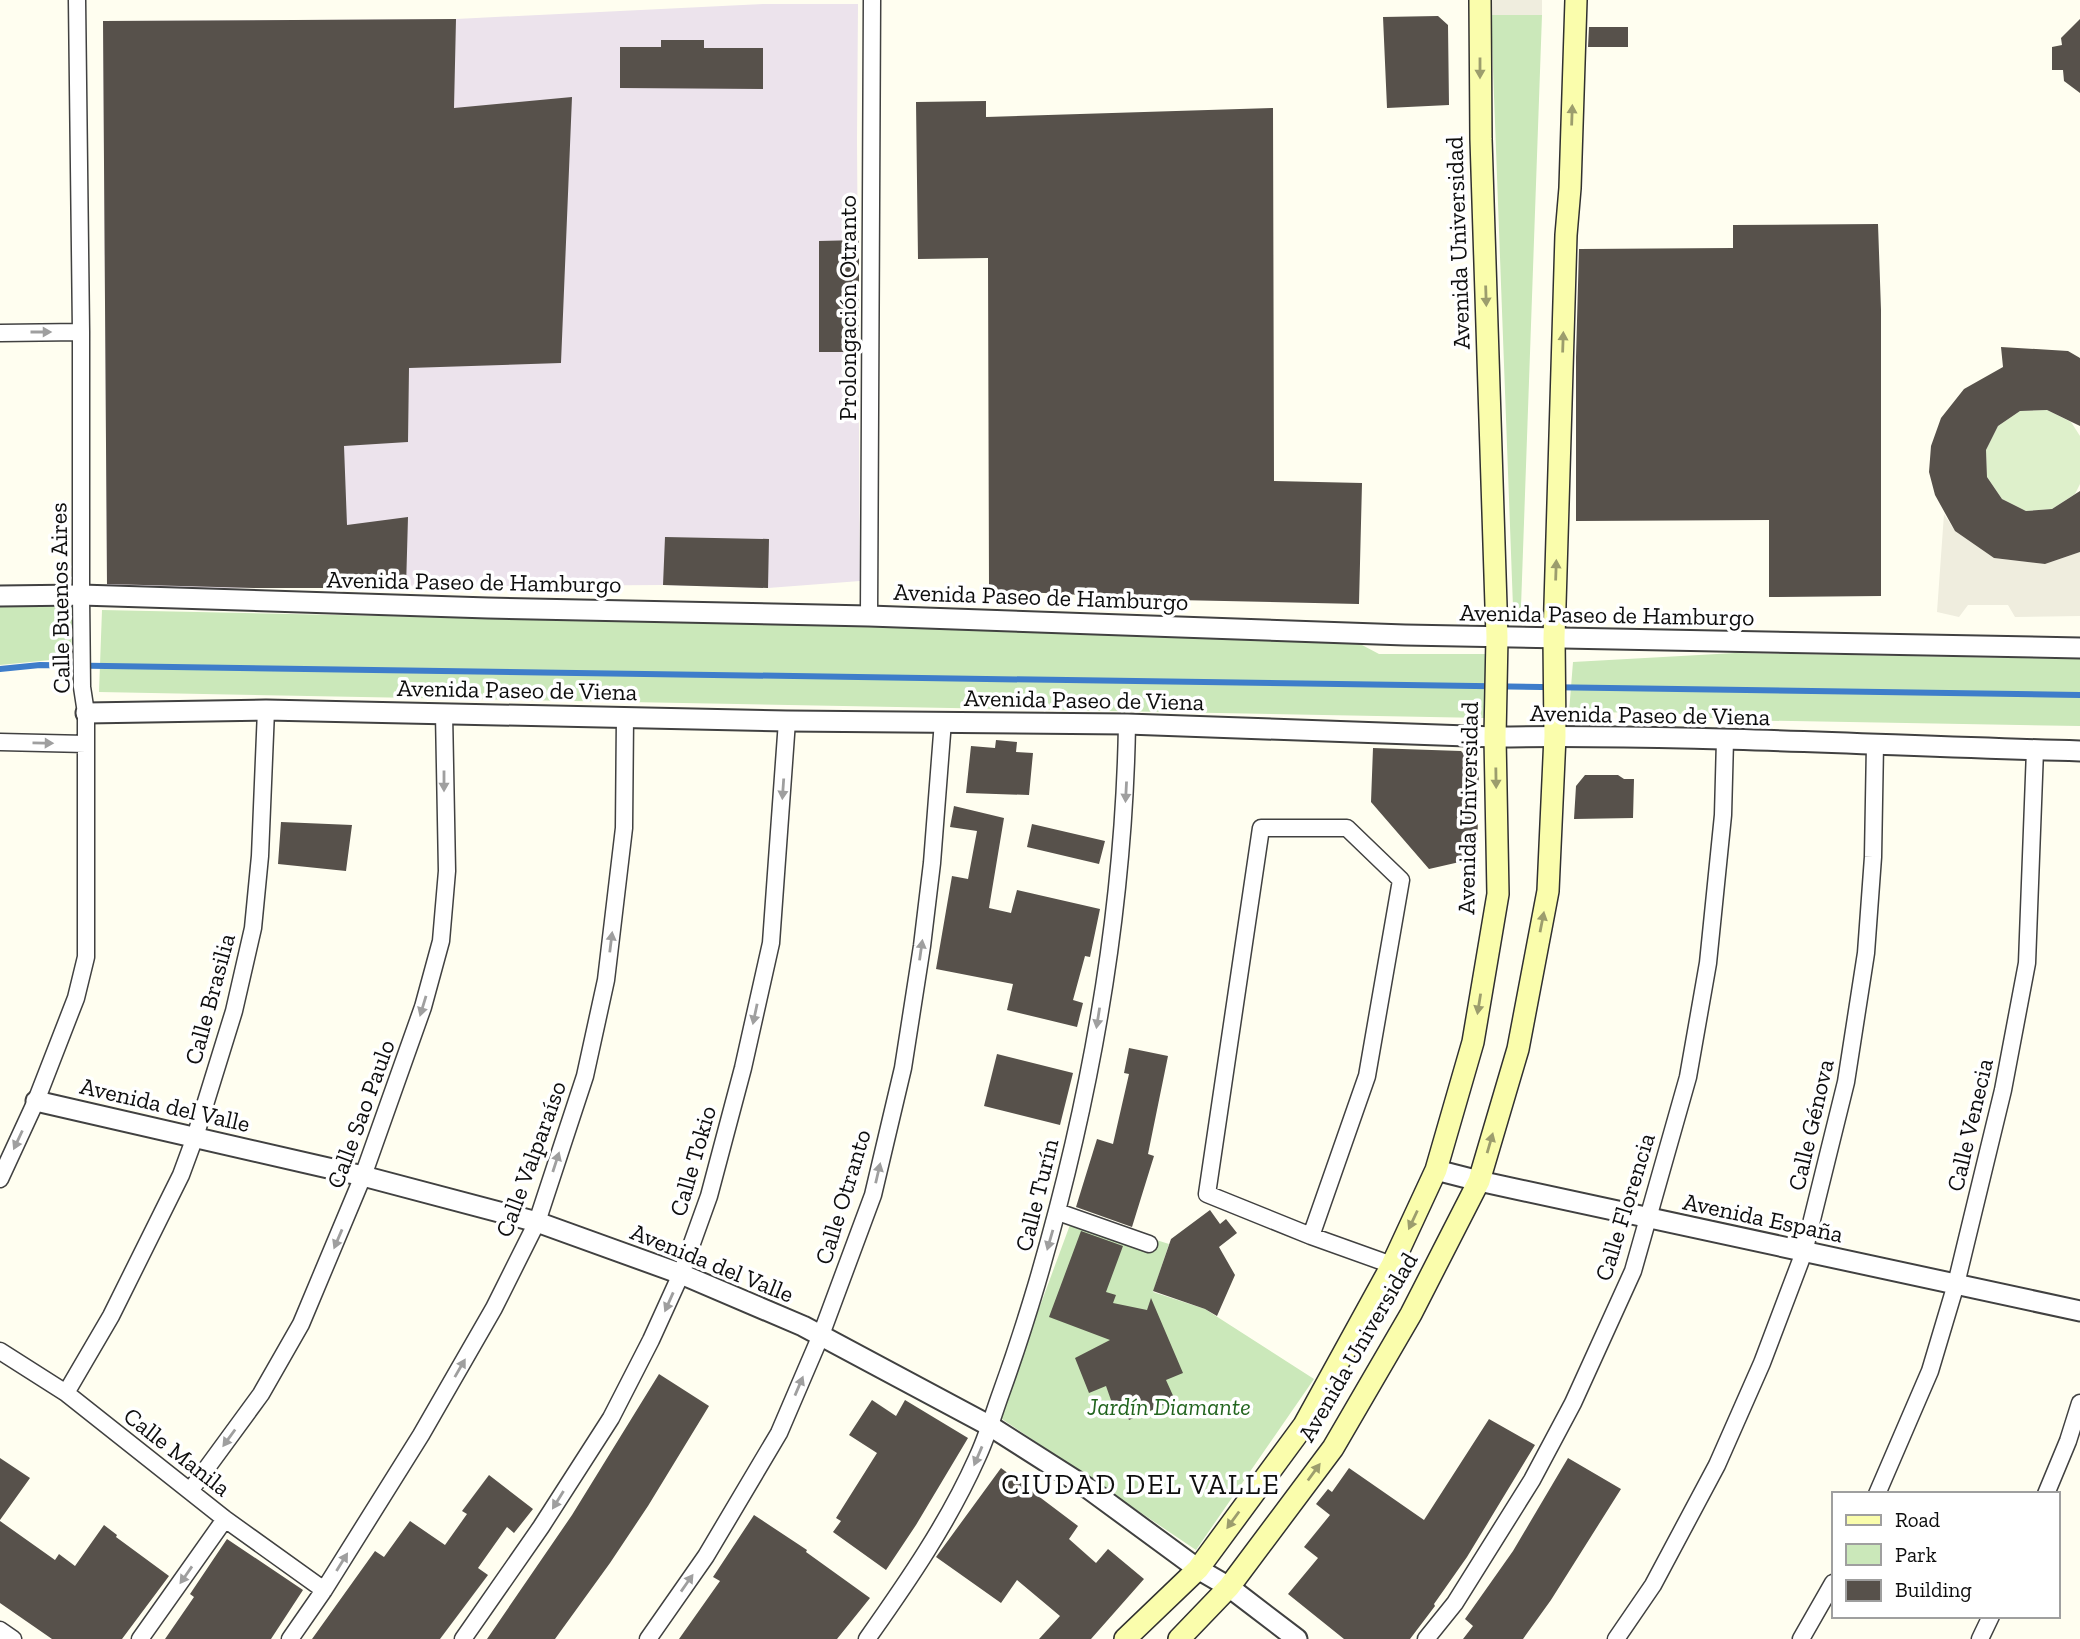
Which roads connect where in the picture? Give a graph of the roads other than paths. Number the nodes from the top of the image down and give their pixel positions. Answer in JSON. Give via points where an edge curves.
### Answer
{"nodes":[{"id":1,"x":78,"y":0,"type":"edge"},
{"id":2,"x":872,"y":0,"type":"edge"},
{"id":3,"x":1479,"y":0,"type":"edge"},
{"id":4,"x":1576,"y":0,"type":"edge"},
{"id":5,"x":81,"y":332,"type":"junction"},
{"id":6,"x":0,"y":333,"type":"edge"},
{"id":7,"x":81,"y":595,"type":"junction"},
{"id":8,"x":0,"y":596,"type":"edge"},
{"id":9,"x":869,"y":616,"type":"junction"},
{"id":10,"x":1497,"y":637,"type":"junction"},
{"id":11,"x":1554,"y":638,"type":"junction"},
{"id":12,"x":2080,"y":648,"type":"edge"},
{"id":13,"x":266,"y":710,"type":"junction"},
{"id":14,"x":86,"y":713,"type":"junction"},
{"id":15,"x":444,"y":713,"type":"junction"},
{"id":16,"x":625,"y":718,"type":"junction"},
{"id":17,"x":787,"y":721,"type":"junction"},
{"id":18,"x":943,"y":721,"type":"junction"},
{"id":19,"x":1127,"y":724,"type":"junction"},
{"id":20,"x":1555,"y":736,"type":"junction"},
{"id":21,"x":1495,"y":737,"type":"junction"},
{"id":22,"x":1725,"y":740,"type":"junction"},
{"id":23,"x":0,"y":742,"type":"edge"},
{"id":24,"x":86,"y":744,"type":"junction"},
{"id":25,"x":1875,"y":744,"type":"junction"},
{"id":26,"x":2035,"y":750,"type":"junction"},
{"id":27,"x":2080,"y":751,"type":"edge"},
{"id":28,"x":36,"y":1101,"type":"junction"},
{"id":29,"x":195,"y":1137,"type":"junction"},
{"id":30,"x":1436,"y":1170,"type":"junction"},
{"id":31,"x":363,"y":1176,"type":"junction"},
{"id":32,"x":0,"y":1179,"type":"edge"},
{"id":33,"x":1479,"y":1181,"type":"junction"},
{"id":34,"x":1058,"y":1212,"type":"junction"},
{"id":35,"x":1647,"y":1218,"type":"junction"},
{"id":36,"x":537,"y":1222,"type":"junction"},
{"id":37,"x":1311,"y":1236,"type":"junction"},
{"id":38,"x":1149,"y":1244,"type":"dead end"},
{"id":39,"x":1804,"y":1252,"type":"junction"},
{"id":40,"x":1392,"y":1265,"type":"junction"},
{"id":41,"x":681,"y":1274,"type":"junction"},
{"id":42,"x":1956,"y":1284,"type":"junction"},
{"id":43,"x":2080,"y":1311,"type":"edge"},
{"id":44,"x":821,"y":1335,"type":"junction"},
{"id":45,"x":0,"y":1351,"type":"edge"},
{"id":46,"x":66,"y":1393,"type":"junction"},
{"id":47,"x":2080,"y":1403,"type":"edge"},
{"id":48,"x":990,"y":1426,"type":"junction"},
{"id":49,"x":190,"y":1491,"type":"junction"},
{"id":50,"x":1878,"y":1492,"type":"edge"},
{"id":51,"x":2047,"y":1492,"type":"edge"},
{"id":52,"x":225,"y":1519,"type":"junction"},
{"id":53,"x":1198,"y":1569,"type":"junction"},
{"id":54,"x":1832,"y":1585,"type":"edge"},
{"id":55,"x":1229,"y":1587,"type":"junction"},
{"id":56,"x":324,"y":1590,"type":"junction"},
{"id":57,"x":1990,"y":1618,"type":"edge"},
{"id":58,"x":0,"y":1630,"type":"edge"},
{"id":59,"x":13,"y":1639,"type":"edge"},
{"id":60,"x":141,"y":1639,"type":"edge"},
{"id":61,"x":290,"y":1639,"type":"edge"},
{"id":62,"x":463,"y":1639,"type":"edge"},
{"id":63,"x":648,"y":1639,"type":"edge"},
{"id":64,"x":867,"y":1639,"type":"edge"},
{"id":65,"x":1125,"y":1639,"type":"edge"},
{"id":66,"x":1179,"y":1639,"type":"edge"},
{"id":67,"x":1297,"y":1639,"type":"edge"},
{"id":68,"x":1426,"y":1639,"type":"edge"},
{"id":69,"x":1616,"y":1639,"type":"edge"},
{"id":70,"x":1801,"y":1639,"type":"edge"},
{"id":71,"x":1980,"y":1639,"type":"edge"}],
"edges":[{"from":1,"to":5,"type":"street","name":"Calle Buenos Aires"},
{"from":2,"to":9,"type":"street","name":"Prolongación Otranto"},
{"from":3,"to":10,"type":"main road","name":"Avenida Universidad","one_way":true},
{"from":11,"to":4,"type":"main road","name":"Avenida Universidad","one_way":true},
{"from":6,"to":5,"type":"street","one_way":true},
{"from":5,"to":7,"type":"street","name":"Calle Buenos Aires"},
{"from":7,"to":8,"type":"street","name":"Avenida Paseo de Hamburgo"},
{"from":7,"to":9,"type":"street","name":"Avenida Paseo de Hamburgo"},
{"from":7,"to":14,"type":"street","name":"Calle Buenos Aires"},
{"from":9,"to":10,"type":"street","name":"Avenida Paseo de Hamburgo"},
{"from":10,"to":11,"type":"street","name":"Avenida Paseo de Hamburgo"},
{"from":10,"to":21,"type":"main road","name":"Avenida Universidad"},
{"from":11,"to":12,"type":"street","name":"Avenida Paseo de Hamburgo"},
{"from":11,"to":20,"type":"main road","name":"Avenida Universidad"},
{"from":13,"to":14,"type":"street","name":"Avenida Paseo de Viena"},
{"from":13,"to":15,"type":"street","name":"Avenida Paseo de Viena"},
{"from":13,"to":29,"type":"street","name":"Calle Brasilia","via":[[253,928],[234,1011]]},
{"from":14,"to":24,"type":"street","name":"Calle Buenos Aires"},
{"from":15,"to":16,"type":"street","name":"Avenida Paseo de Viena"},
{"from":15,"to":31,"type":"street","name":"Calle Sao Paulo","one_way":true,"via":[[447,872],[440,941],[423,1007]]},
{"from":16,"to":17,"type":"street","name":"Avenida Paseo de Viena"},
{"from":36,"to":16,"type":"street","name":"Calle Valparaíso","one_way":true,"via":[[585,1076],[606,980],[624,828]]},
{"from":17,"to":18,"type":"street","name":"Avenida Paseo de Viena"},
{"from":17,"to":41,"type":"street","name":"Calle Tokio","one_way":true,"via":[[771,943],[709,1196]]},
{"from":18,"to":19,"type":"street","name":"Avenida Paseo de Viena"},
{"from":44,"to":18,"type":"street","name":"Calle Otranto","one_way":true,"via":[[873,1195],[902,1068],[927,905]]},
{"from":19,"to":21,"type":"street","name":"Avenida Paseo de Viena"},
{"from":19,"to":34,"type":"street","name":"Calle Turín","one_way":true,"via":[[1122,849],[1113,922],[1086,1087]]},
{"from":20,"to":21,"type":"street","name":"Avenida Paseo de Viena"},
{"from":20,"to":22,"type":"street","name":"Avenida Paseo de Viena"},
{"from":33,"to":20,"type":"main road","name":"Avenida Universidad","one_way":true,"via":[[1518,1049],[1548,891]]},
{"from":21,"to":30,"type":"main road","name":"Avenida Universidad","one_way":true,"via":[[1498,894],[1473,1042]]},
{"from":22,"to":25,"type":"street","name":"Avenida Paseo de Viena"},
{"from":22,"to":35,"type":"street","name":"Calle Florencia","via":[[1723,815],[1707,963],[1688,1077]]},
{"from":23,"to":24,"type":"street","one_way":true},
{"from":24,"to":28,"type":"street","name":"Calle Buenos Aires","via":[[86,957],[76,998]]},
{"from":25,"to":26,"type":"street","name":"Avenida Paseo de Viena"},
{"from":25,"to":39,"type":"street","name":"Calle Génova","via":[[1866,953],[1846,1082]]},
{"from":26,"to":27,"type":"street","name":"Avenida Paseo de Viena"},
{"from":26,"to":42,"type":"street","name":"Calle Venecia","via":[[2026,963],[2003,1090]]},
{"from":28,"to":29,"type":"street","name":"Avenida del Valle"},
{"from":28,"to":32,"type":"street","name":"Calle Buenos Aires","one_way":true},
{"from":29,"to":31,"type":"street","name":"Avenida del Valle"},
{"from":29,"to":46,"type":"street","name":"Calle Brasilia","via":[[111,1316]]},
{"from":30,"to":33,"type":"street","name":"Avenida España"},
{"from":30,"to":40,"type":"main road","name":"Avenida Universidad","one_way":true},
{"from":31,"to":36,"type":"street","name":"Avenida del Valle"},
{"from":31,"to":49,"type":"street","name":"Calle Sao Paulo","one_way":true,"via":[[301,1324],[261,1394]]},
{"from":33,"to":35,"type":"street","name":"Avenida España"},
{"from":55,"to":33,"type":"main road","name":"Avenida Universidad","one_way":true,"via":[[1332,1448],[1411,1314]]},
{"from":34,"to":38,"type":"street"},
{"from":34,"to":48,"type":"street","name":"Calle Turín","one_way":true},
{"from":35,"to":39,"type":"street","name":"Avenida España"},
{"from":35,"to":68,"type":"street","name":"Calle Florencia","via":[[1633,1271],[1573,1403],[1518,1502],[1455,1603]]},
{"from":36,"to":41,"type":"street","name":"Avenida del Valle"},
{"from":56,"to":36,"type":"street","name":"Calle Valparaíso","one_way":true,"via":[[421,1435]]},
{"from":37,"to":37,"type":"street","via":[[1206,1194],[1262,828],[1347,828],[1401,880],[1367,1076]]},
{"from":37,"to":40,"type":"street"},
{"from":39,"to":42,"type":"street","name":"Avenida España"},
{"from":39,"to":69,"type":"street","name":"Calle Génova","via":[[1717,1465],[1653,1585]]},
{"from":40,"to":53,"type":"main road","name":"Avenida Universidad","one_way":true,"via":[[1304,1425]]},
{"from":41,"to":44,"type":"street","name":"Avenida del Valle"},
{"from":41,"to":62,"type":"street","name":"Calle Tokio","one_way":true,"via":[[611,1418]]},
{"from":42,"to":43,"type":"street","name":"Avenida España"},
{"from":42,"to":50,"type":"street","name":"Calle Venecia","via":[[1930,1371]]},
{"from":44,"to":48,"type":"street","name":"Avenida del Valle"},
{"from":63,"to":44,"type":"street","name":"Calle Otranto","one_way":true,"via":[[706,1556],[779,1433]]},
{"from":45,"to":46,"type":"street","name":"Calle Manila"},
{"from":46,"to":49,"type":"street","name":"Calle Manila"},
{"from":47,"to":51,"type":"street"},
{"from":48,"to":53,"type":"street","name":"Avenida del Valle","via":[[1089,1489]]},
{"from":48,"to":64,"type":"street","name":"Calle Turín","one_way":true,"via":[[950,1515]]},
{"from":49,"to":52,"type":"street","name":"Calle Manila"},
{"from":52,"to":56,"type":"street","name":"Calle Manila"},
{"from":52,"to":60,"type":"street","one_way":true},
{"from":53,"to":55,"type":"street","name":"Avenida del Valle"},
{"from":53,"to":65,"type":"main road","name":"Avenida Universidad"},
{"from":54,"to":70,"type":"street"},
{"from":55,"to":66,"type":"main road","name":"Avenida Universidad"},
{"from":55,"to":67,"type":"street","name":"Avenida del Valle"},
{"from":56,"to":61,"type":"street","name":"Calle Valparaíso"},
{"from":57,"to":71,"type":"street"},
{"from":58,"to":59,"type":"street"}]}
